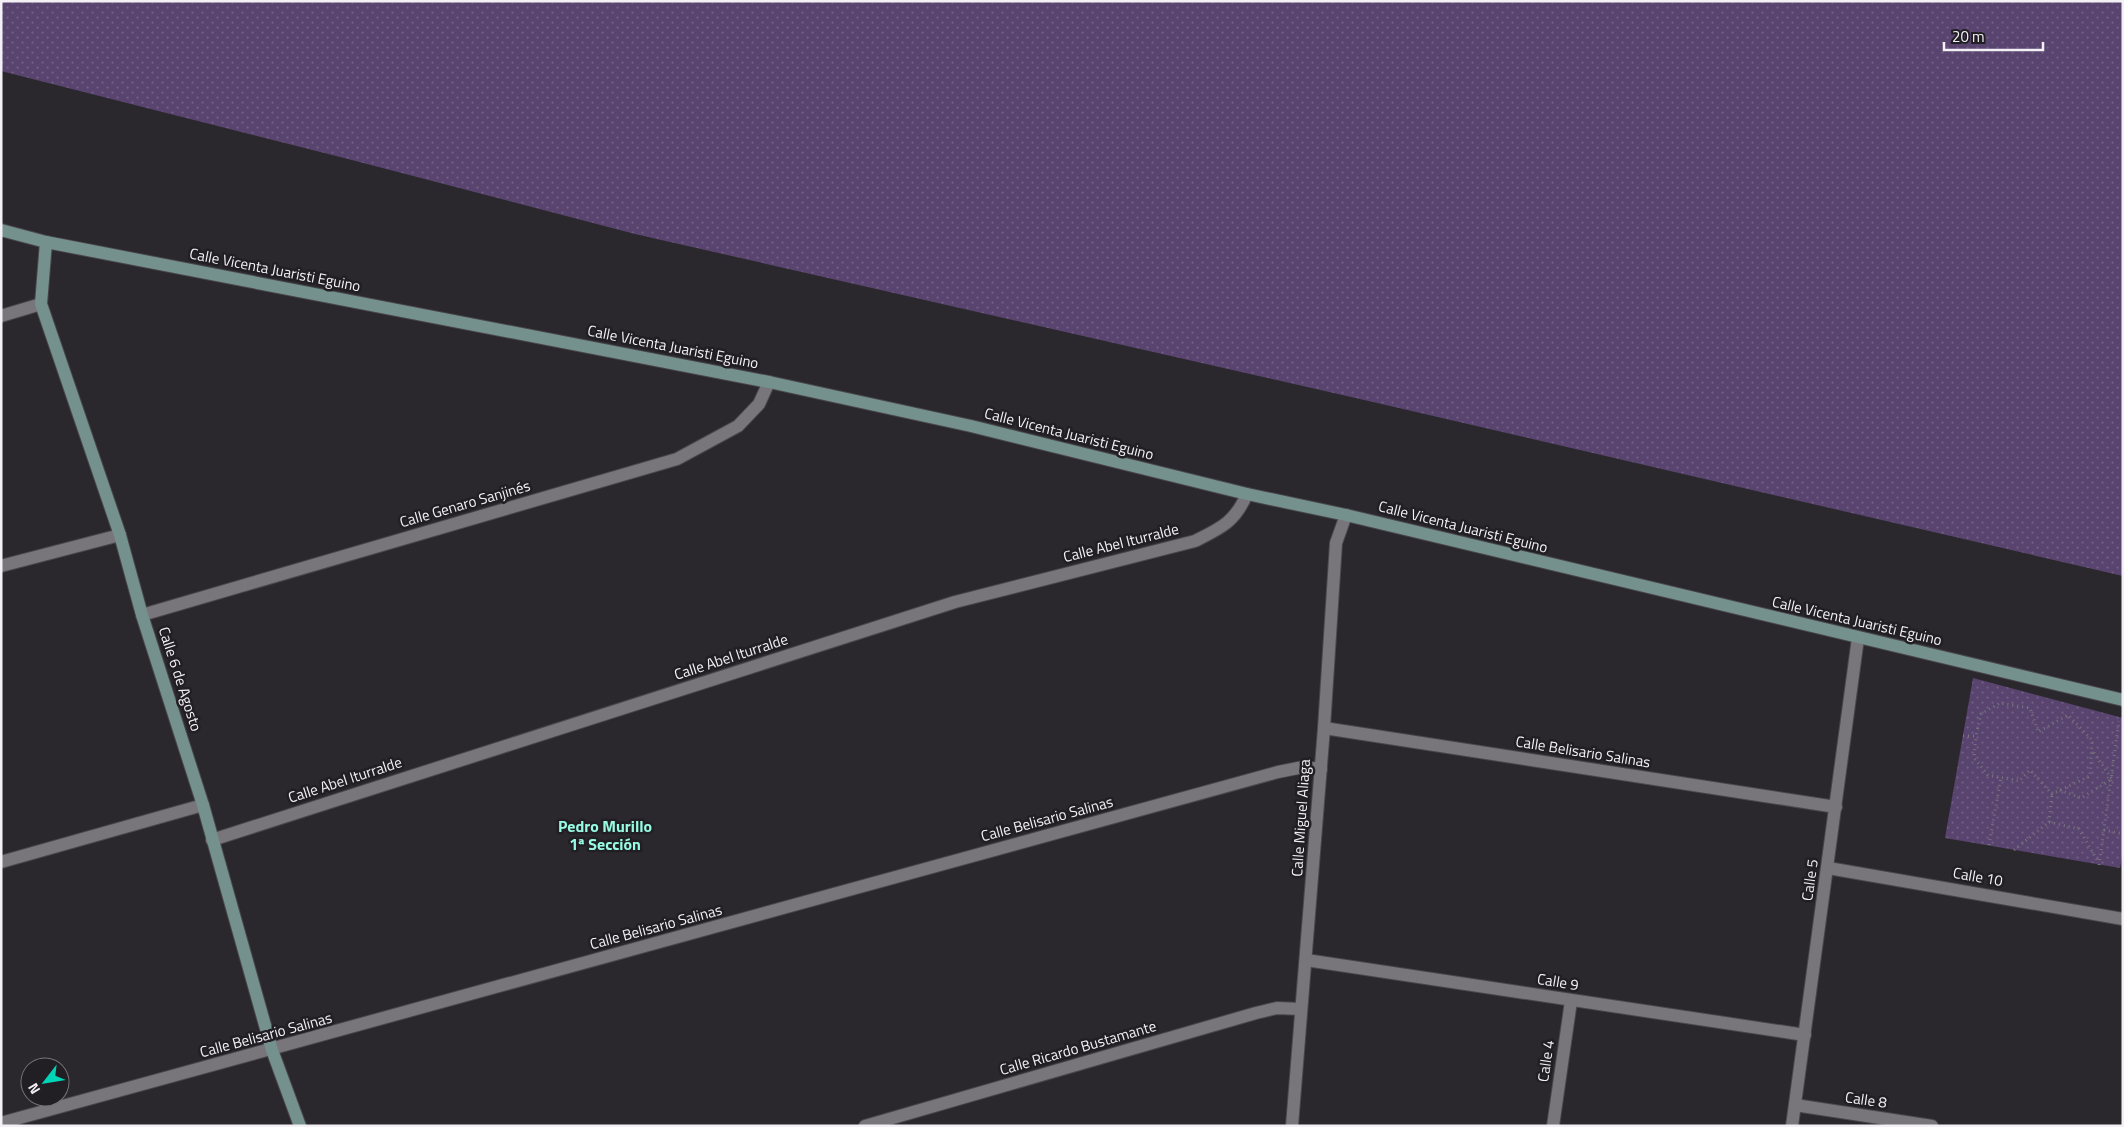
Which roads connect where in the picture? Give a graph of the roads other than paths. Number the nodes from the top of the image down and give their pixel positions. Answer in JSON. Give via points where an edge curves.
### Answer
{"nodes":[{"id":1,"x":1,"y":230,"type":"edge"},
{"id":2,"x":46,"y":242,"type":"junction"},
{"id":3,"x":41,"y":304,"type":"junction"},
{"id":4,"x":1,"y":316,"type":"edge"},
{"id":5,"x":768,"y":382,"type":"junction"},
{"id":6,"x":1247,"y":494,"type":"junction"},
{"id":7,"x":1346,"y":515,"type":"junction"},
{"id":8,"x":120,"y":535,"type":"junction"},
{"id":9,"x":1,"y":566,"type":"edge"},
{"id":10,"x":142,"y":614,"type":"junction"},
{"id":11,"x":1858,"y":638,"type":"junction"},
{"id":12,"x":2123,"y":700,"type":"edge"},
{"id":13,"x":1324,"y":728,"type":"junction"},
{"id":14,"x":1321,"y":769,"type":"junction"},
{"id":15,"x":203,"y":805,"type":"junction"},
{"id":16,"x":1836,"y":807,"type":"junction"},
{"id":17,"x":212,"y":840,"type":"junction"},
{"id":18,"x":1,"y":862,"type":"edge"},
{"id":19,"x":1828,"y":868,"type":"junction"},
{"id":20,"x":2123,"y":919,"type":"edge"},
{"id":21,"x":1306,"y":960,"type":"junction"},
{"id":22,"x":1570,"y":1001,"type":"junction"},
{"id":23,"x":1301,"y":1010,"type":"junction"},
{"id":24,"x":1805,"y":1035,"type":"junction"},
{"id":25,"x":272,"y":1050,"type":"junction"},
{"id":26,"x":1795,"y":1106,"type":"junction"},
{"id":27,"x":1,"y":1123,"type":"edge"},
{"id":28,"x":300,"y":1126,"type":"edge"},
{"id":29,"x":865,"y":1126,"type":"edge"},
{"id":30,"x":1292,"y":1126,"type":"edge"},
{"id":31,"x":1553,"y":1126,"type":"edge"},
{"id":32,"x":1792,"y":1126,"type":"edge"},
{"id":33,"x":1932,"y":1126,"type":"edge"}],
"edges":[{"from":1,"to":2,"type":"main road","name":"Calle Vicenta Juaristi Eguino"},
{"from":2,"to":3,"type":"main road","name":"Calle 6 de Agosto"},
{"from":2,"to":5,"type":"main road","name":"Calle Vicenta Juaristi Eguino"},
{"from":3,"to":4,"type":"street"},
{"from":3,"to":8,"type":"main road","name":"Calle 6 de Agosto"},
{"from":5,"to":6,"type":"main road","name":"Calle Vicenta Juaristi Eguino","via":[[971,426]]},
{"from":5,"to":10,"type":"street","name":"Calle Genaro Sanjinés","via":[[760,404],[738,426],[677,459]]},
{"from":6,"to":7,"type":"main road","name":"Calle Vicenta Juaristi Eguino"},
{"from":6,"to":17,"type":"street","name":"Calle Abel Iturralde","via":[[1240,511],[1227,524],[1195,541],[955,602]]},
{"from":7,"to":11,"type":"main road","name":"Calle Vicenta Juaristi Eguino"},
{"from":7,"to":13,"type":"street","name":"Calle Miguel Aliaga","via":[[1336,543]]},
{"from":8,"to":9,"type":"street"},
{"from":8,"to":10,"type":"main road","name":"Calle 6 de Agosto"},
{"from":10,"to":15,"type":"main road","name":"Calle 6 de Agosto"},
{"from":11,"to":12,"type":"main road","name":"Calle Vicenta Juaristi Eguino"},
{"from":11,"to":16,"type":"street","name":"Calle 5"},
{"from":13,"to":14,"type":"street","name":"Calle Miguel Aliaga"},
{"from":13,"to":16,"type":"street","name":"Calle Belisario Salinas"},
{"from":14,"to":21,"type":"street","name":"Calle Miguel Aliaga"},
{"from":14,"to":25,"type":"street","name":"Calle Belisario Salinas","via":[[1303,767],[1278,772]]},
{"from":15,"to":17,"type":"main road","name":"Calle 6 de Agosto"},
{"from":15,"to":18,"type":"street"},
{"from":16,"to":19,"type":"street","name":"Calle 5"},
{"from":17,"to":25,"type":"main road","name":"Calle 6 de Agosto"},
{"from":19,"to":20,"type":"street","name":"Calle 10"},
{"from":19,"to":24,"type":"street","name":"Calle 5"},
{"from":21,"to":22,"type":"street","name":"Calle 9"},
{"from":21,"to":23,"type":"street","name":"Calle Miguel Aliaga"},
{"from":22,"to":24,"type":"street","name":"Calle 9"},
{"from":22,"to":31,"type":"street","name":"Calle 4"},
{"from":23,"to":29,"type":"street","name":"Calle Ricardo Bustamante","via":[[1276,1008],[1256,1013]]},
{"from":23,"to":30,"type":"street","name":"Calle Miguel Aliaga"},
{"from":24,"to":26,"type":"street","name":"Calle 5"},
{"from":25,"to":27,"type":"street","name":"Calle Belisario Salinas"},
{"from":25,"to":28,"type":"main road","name":"Calle 6 de Agosto"},
{"from":26,"to":32,"type":"street","name":"Calle 5"},
{"from":26,"to":33,"type":"street","name":"Calle 8"}]}
